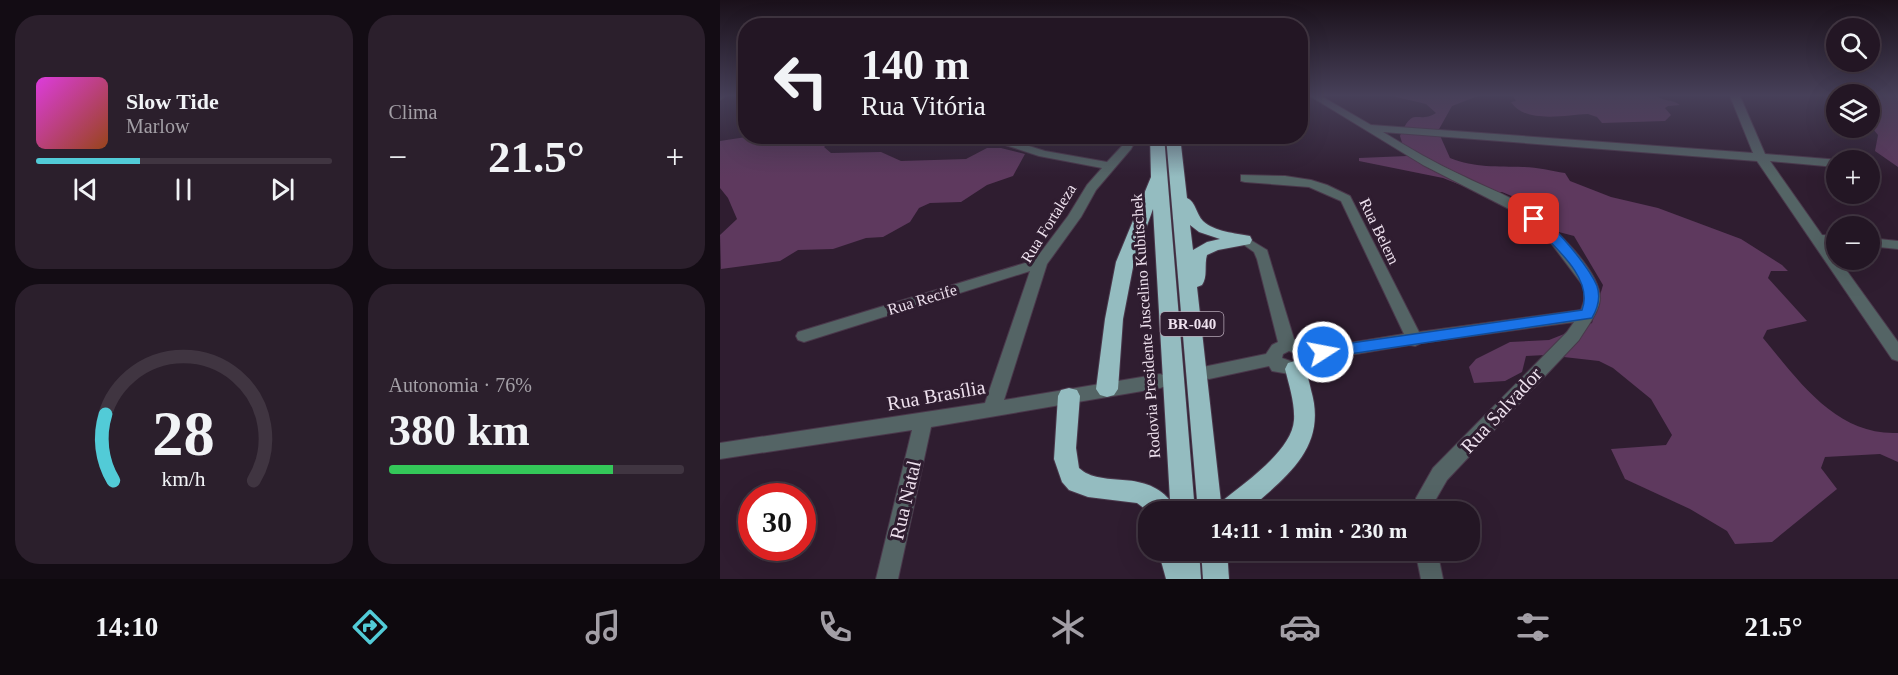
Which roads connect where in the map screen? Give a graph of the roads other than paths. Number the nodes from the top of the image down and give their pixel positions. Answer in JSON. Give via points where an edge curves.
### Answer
{"nodes":[{"id":1,"x":1362,"y":123,"type":"edge"},
{"id":2,"x":1746,"y":123,"type":"edge"},
{"id":3,"x":1371,"y":128,"type":"junction"},
{"id":4,"x":1009,"y":144,"type":"edge"},
{"id":5,"x":1128,"y":144,"type":"edge"},
{"id":6,"x":1159,"y":144,"type":"edge"},
{"id":7,"x":1172,"y":144,"type":"edge"},
{"id":8,"x":1760,"y":156,"type":"junction"},
{"id":9,"x":1826,"y":162,"type":"edge"},
{"id":10,"x":1109,"y":166,"type":"junction"},
{"id":11,"x":1167,"y":173,"type":"junction"},
{"id":12,"x":1245,"y":178,"type":"dead end"},
{"id":13,"x":1818,"y":238,"type":"junction"},
{"id":14,"x":1826,"y":239,"type":"edge"},
{"id":15,"x":1245,"y":240,"type":"junction"},
{"id":16,"x":1880,"y":243,"type":"edge"},
{"id":17,"x":1898,"y":244,"type":"edge"},
{"id":18,"x":1040,"y":263,"type":"junction"},
{"id":19,"x":1587,"y":315,"type":"junction"},
{"id":20,"x":804,"y":336,"type":"dead end"},
{"id":21,"x":1415,"y":340,"type":"junction"},
{"id":22,"x":1287,"y":345,"type":"junction"},
{"id":23,"x":1898,"y":355,"type":"edge"},
{"id":24,"x":1274,"y":358,"type":"junction"},
{"id":25,"x":1301,"y":362,"type":"junction"},
{"id":26,"x":1203,"y":366,"type":"junction"},
{"id":27,"x":1160,"y":381,"type":"dead end"},
{"id":28,"x":1107,"y":389,"type":"junction"},
{"id":29,"x":1069,"y":396,"type":"junction"},
{"id":30,"x":992,"y":408,"type":"junction"},
{"id":31,"x":923,"y":421,"type":"junction"},
{"id":32,"x":720,"y":451,"type":"edge"},
{"id":33,"x":1156,"y":501,"type":"edge"},
{"id":34,"x":1182,"y":501,"type":"edge"},
{"id":35,"x":1209,"y":501,"type":"edge"},
{"id":36,"x":1240,"y":501,"type":"edge"},
{"id":37,"x":1426,"y":501,"type":"edge"},
{"id":38,"x":1174,"y":561,"type":"edge"},
{"id":39,"x":1187,"y":561,"type":"edge"},
{"id":40,"x":1215,"y":561,"type":"edge"},
{"id":41,"x":1428,"y":561,"type":"edge"},
{"id":42,"x":887,"y":579,"type":"edge"},
{"id":43,"x":1179,"y":579,"type":"edge"},
{"id":44,"x":1188,"y":579,"type":"edge"},
{"id":45,"x":1216,"y":579,"type":"edge"},
{"id":46,"x":1432,"y":579,"type":"edge"}],
"edges":[{"from":1,"to":3,"type":"street"},
{"from":2,"to":8,"type":"street"},
{"from":3,"to":8,"type":"street"},
{"from":3,"to":19,"type":"street","via":[[1427,163],[1520,209],[1550,232],[1591,288]]},
{"from":4,"to":10,"type":"street"},
{"from":5,"to":10,"type":"street","name":"Rua Fortaleza"},
{"from":6,"to":11,"type":"highway","name":"Rodovia Presidente Juscelino Kubitschek","number":"BR-040"},
{"from":7,"to":11,"type":"highway","name":"Rodovia Presidente Juscelino Kubitschek","number":"BR-040"},
{"from":8,"to":9,"type":"street"},
{"from":8,"to":13,"type":"street"},
{"from":10,"to":18,"type":"street","name":"Rua Fortaleza"},
{"from":11,"to":15,"type":"highway","via":[[1193,222],[1213,233]]},
{"from":11,"to":26,"type":"highway","name":"Rodovia Presidente Juscelino Kubitschek","number":"BR-040"},
{"from":11,"to":28,"type":"highway","via":[[1125,262]]},
{"from":11,"to":34,"type":"highway","name":"Rodovia Presidente Juscelino Kubitschek","number":"BR-040"},
{"from":12,"to":21,"type":"street","name":"Rua Belem","via":[[1324,187],[1346,199]]},
{"from":13,"to":14,"type":"street"},
{"from":13,"to":23,"type":"street"},
{"from":15,"to":22,"type":"street","via":[[1260,250],[1264,259]]},
{"from":15,"to":26,"type":"highway","via":[[1213,246],[1197,257]]},
{"from":16,"to":17,"type":"street"},
{"from":18,"to":20,"type":"street","name":"Rua Recife"},
{"from":18,"to":30,"type":"street","name":"Rua Fortaleza"},
{"from":19,"to":21,"type":"street"},
{"from":19,"to":37,"type":"street","name":"Rua Salvador","via":[[1573,336],[1440,474]]},
{"from":21,"to":25,"type":"street","via":[[1355,346]]},
{"from":22,"to":24,"type":"street","via":[[1278,348]]},
{"from":22,"to":25,"type":"street","via":[[1302,348]]},
{"from":24,"to":25,"type":"street","via":[[1283,369]]},
{"from":24,"to":26,"type":"street"},
{"from":25,"to":36,"type":"highway","via":[[1304,429],[1287,460]]},
{"from":26,"to":35,"type":"highway","name":"Rodovia Presidente Juscelino Kubitschek","number":"BR-040"},
{"from":27,"to":28,"type":"street","name":"Rua Brasília"},
{"from":28,"to":29,"type":"street","name":"Rua Brasília"},
{"from":29,"to":30,"type":"street","name":"Rua Brasília"},
{"from":29,"to":33,"type":"highway","via":[[1065,458],[1069,474],[1078,483],[1140,492]]},
{"from":30,"to":31,"type":"street","name":"Rua Brasília"},
{"from":31,"to":32,"type":"street","name":"Rua Brasília"},
{"from":31,"to":42,"type":"street","name":"Rua Natal"},
{"from":38,"to":43,"type":"highway"},
{"from":39,"to":44,"type":"highway"},
{"from":40,"to":45,"type":"highway"},
{"from":41,"to":46,"type":"street"}]}
